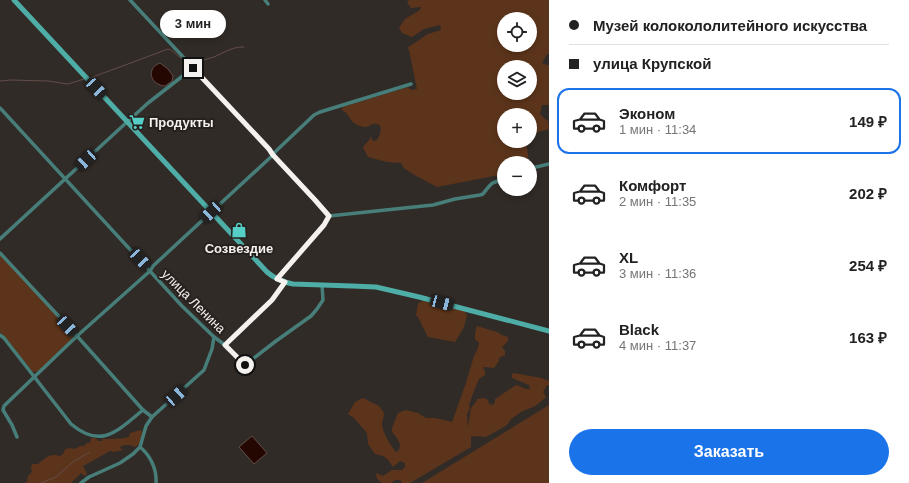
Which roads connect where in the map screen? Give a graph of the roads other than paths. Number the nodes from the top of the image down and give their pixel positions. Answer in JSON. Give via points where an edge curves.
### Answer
{"nodes":[{"id":1,"x":14,"y":0,"type":"edge"},
{"id":2,"x":130,"y":0,"type":"edge"},
{"id":3,"x":265,"y":0,"type":"edge"},
{"id":4,"x":268,"y":4,"type":"dead end"},
{"id":5,"x":193,"y":68,"type":"junction"},
{"id":6,"x":411,"y":84,"type":"dead end"},
{"id":7,"x":0,"y":108,"type":"edge"},
{"id":8,"x":127,"y":122,"type":"junction"},
{"id":9,"x":273,"y":155,"type":"junction"},
{"id":10,"x":549,"y":164,"type":"edge"},
{"id":11,"x":537,"y":167,"type":"edge"},
{"id":12,"x":65,"y":179,"type":"junction"},
{"id":13,"x":497,"y":181,"type":"edge"},
{"id":14,"x":211,"y":212,"type":"junction"},
{"id":15,"x":329,"y":216,"type":"junction"},
{"id":16,"x":0,"y":239,"type":"edge"},
{"id":17,"x":0,"y":253,"type":"edge"},
{"id":18,"x":150,"y":271,"type":"junction"},
{"id":19,"x":277,"y":279,"type":"junction"},
{"id":20,"x":285,"y":282,"type":"junction"},
{"id":21,"x":322,"y":285,"type":"junction"},
{"id":22,"x":549,"y":331,"type":"edge"},
{"id":23,"x":0,"y":335,"type":"edge"},
{"id":24,"x":77,"y":336,"type":"junction"},
{"id":25,"x":214,"y":337,"type":"junction"},
{"id":26,"x":225,"y":345,"type":"junction"},
{"id":27,"x":34,"y":377,"type":"junction"},
{"id":28,"x":143,"y":410,"type":"junction"},
{"id":29,"x":152,"y":417,"type":"junction"},
{"id":30,"x":17,"y":437,"type":"dead end"},
{"id":31,"x":140,"y":447,"type":"junction"},
{"id":32,"x":81,"y":483,"type":"edge"},
{"id":33,"x":156,"y":483,"type":"edge"}],
"edges":[{"from":1,"to":8,"type":"main road"},
{"from":2,"to":5,"type":"street"},
{"from":3,"to":4,"type":"street"},
{"from":5,"to":8,"type":"street"},
{"from":5,"to":9,"type":"street"},
{"from":6,"to":9,"type":"street","via":[[314,115]]},
{"from":7,"to":12,"type":"street","name":"улица Ленина"},
{"from":8,"to":12,"type":"street"},
{"from":8,"to":14,"type":"main road"},
{"from":9,"to":14,"type":"street"},
{"from":9,"to":15,"type":"street"},
{"from":10,"to":11,"type":"street"},
{"from":12,"to":16,"type":"street"},
{"from":12,"to":18,"type":"street","name":"улица Ленина"},
{"from":13,"to":15,"type":"street","via":[[480,195],[433,205]]},
{"from":14,"to":18,"type":"street"},
{"from":14,"to":19,"type":"main road","via":[[267,272]]},
{"from":15,"to":19,"type":"street"},
{"from":17,"to":24,"type":"street"},
{"from":18,"to":24,"type":"street"},
{"from":18,"to":25,"type":"street","name":"улица Ленина"},
{"from":19,"to":20,"type":"main road"},
{"from":20,"to":21,"type":"main road"},
{"from":20,"to":26,"type":"street","via":[[272,300]]},
{"from":21,"to":22,"type":"main road","via":[[387,289]]},
{"from":21,"to":26,"type":"street","name":"улица Ленина","via":[[323,300],[311,316],[245,365]]},
{"from":23,"to":27,"type":"street"},
{"from":24,"to":27,"type":"street"},
{"from":24,"to":28,"type":"street"},
{"from":25,"to":26,"type":"street","name":"улица Ленина"},
{"from":25,"to":29,"type":"street","via":[[204,370]]},
{"from":27,"to":28,"type":"street","via":[[71,424],[88,434],[99,437],[111,434]]},
{"from":27,"to":30,"type":"street","via":[[3,408]]},
{"from":28,"to":29,"type":"street"},
{"from":29,"to":31,"type":"street","via":[[146,426]]},
{"from":31,"to":32,"type":"street","via":[[124,460],[89,476]]},
{"from":31,"to":33,"type":"street","via":[[151,459]]}]}
